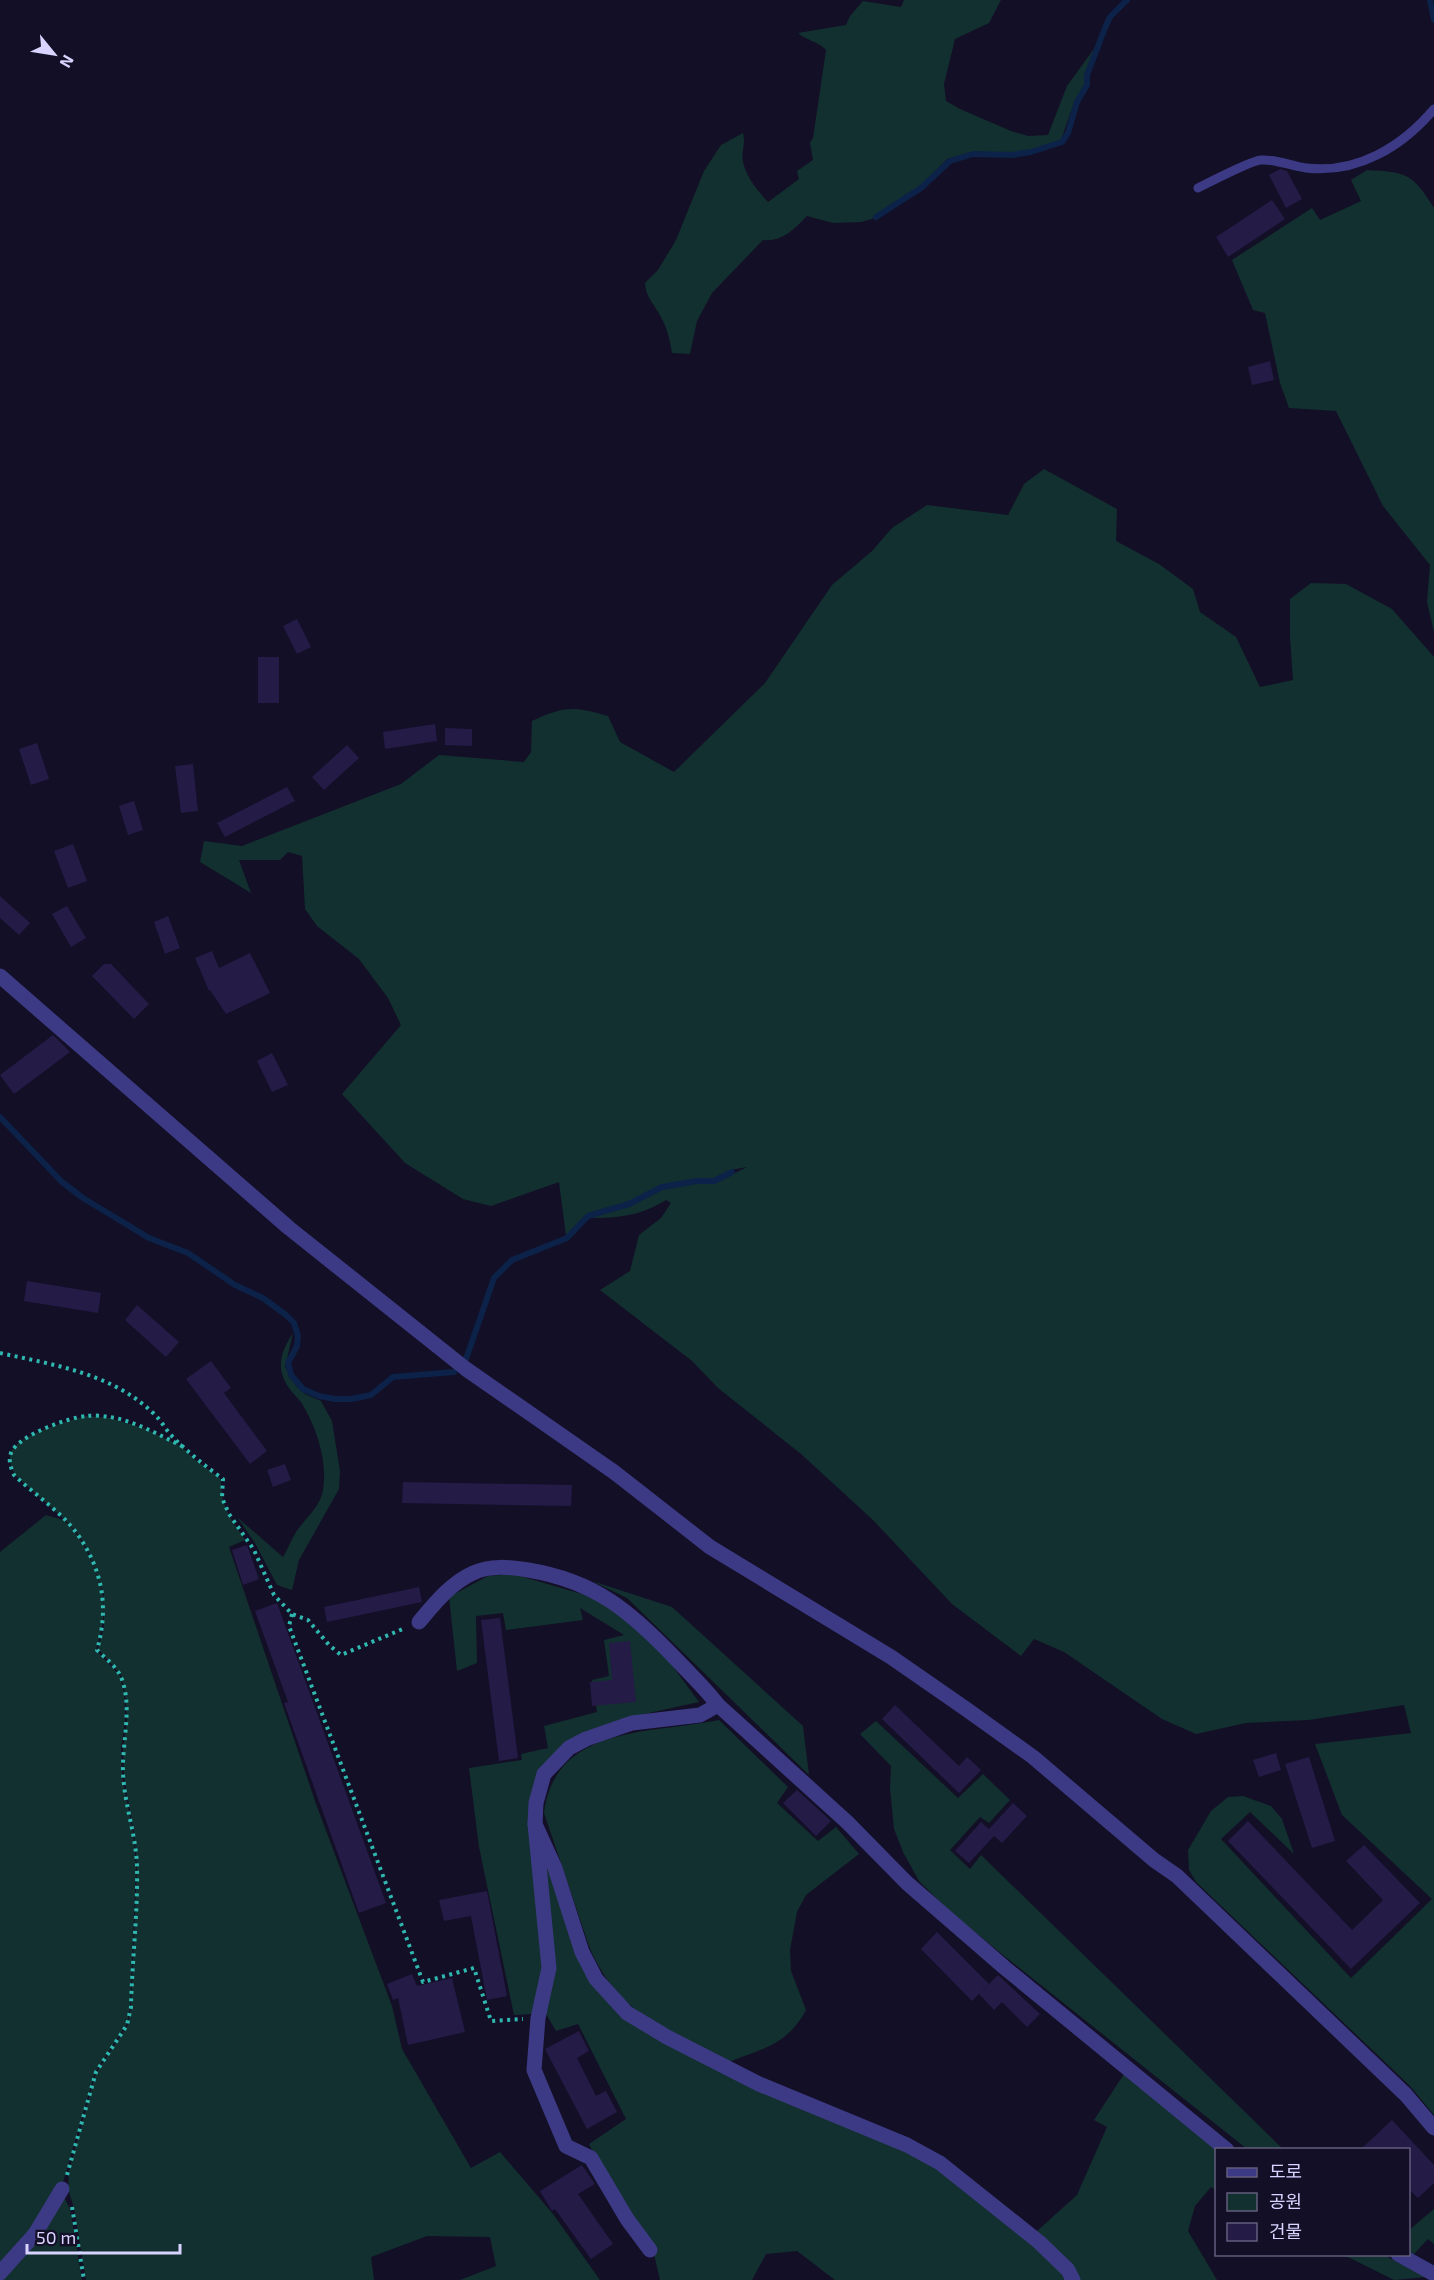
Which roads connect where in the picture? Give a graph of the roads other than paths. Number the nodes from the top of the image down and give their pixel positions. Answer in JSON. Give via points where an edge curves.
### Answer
{"nodes":[{"id":1,"x":1434,"y":109,"type":"edge"},
{"id":2,"x":1198,"y":188,"type":"dead end"},
{"id":3,"x":0,"y":976,"type":"edge"},
{"id":4,"x":419,"y":1622,"type":"road end"},
{"id":5,"x":718,"y":1706,"type":"junction"},
{"id":6,"x":535,"y":1824,"type":"junction"},
{"id":7,"x":1434,"y":2128,"type":"edge"},
{"id":8,"x":1225,"y":2148,"type":"edge"},
{"id":9,"x":62,"y":2189,"type":"road end"},
{"id":10,"x":650,"y":2250,"type":"dead end"},
{"id":11,"x":1402,"y":2256,"type":"edge"},
{"id":12,"x":0,"y":2273,"type":"edge"},
{"id":13,"x":1434,"y":2274,"type":"edge"},
{"id":14,"x":1073,"y":2280,"type":"edge"}],
"edges":[{"from":1,"to":2,"type":"lane","via":[[1398,144],[1352,165],[1327,169],[1259,160]]},
{"from":3,"to":7,"type":"street","via":[[289,1228],[466,1369],[614,1472],[726,1558],[891,1657],[1033,1757],[1177,1876],[1406,2095]]},
{"from":4,"to":5,"type":"street","via":[[452,1586],[475,1572],[505,1567],[542,1573],[600,1594],[618,1605],[704,1687]]},
{"from":5,"to":6,"type":"street","via":[[700,1715],[632,1723],[569,1748],[544,1774]]},
{"from":5,"to":8,"type":"street","via":[[847,1822],[907,1883]]},
{"from":6,"to":10,"type":"street","via":[[549,1968],[538,2018],[534,2070],[566,2146],[591,2158]]},
{"from":6,"to":14,"type":"street","via":[[555,1868],[582,1952],[597,1979],[627,2013],[759,2084],[907,2145],[940,2163],[1040,2242]]},
{"from":9,"to":12,"type":"street","via":[[35,2234]]},
{"from":11,"to":13,"type":"street"}]}
